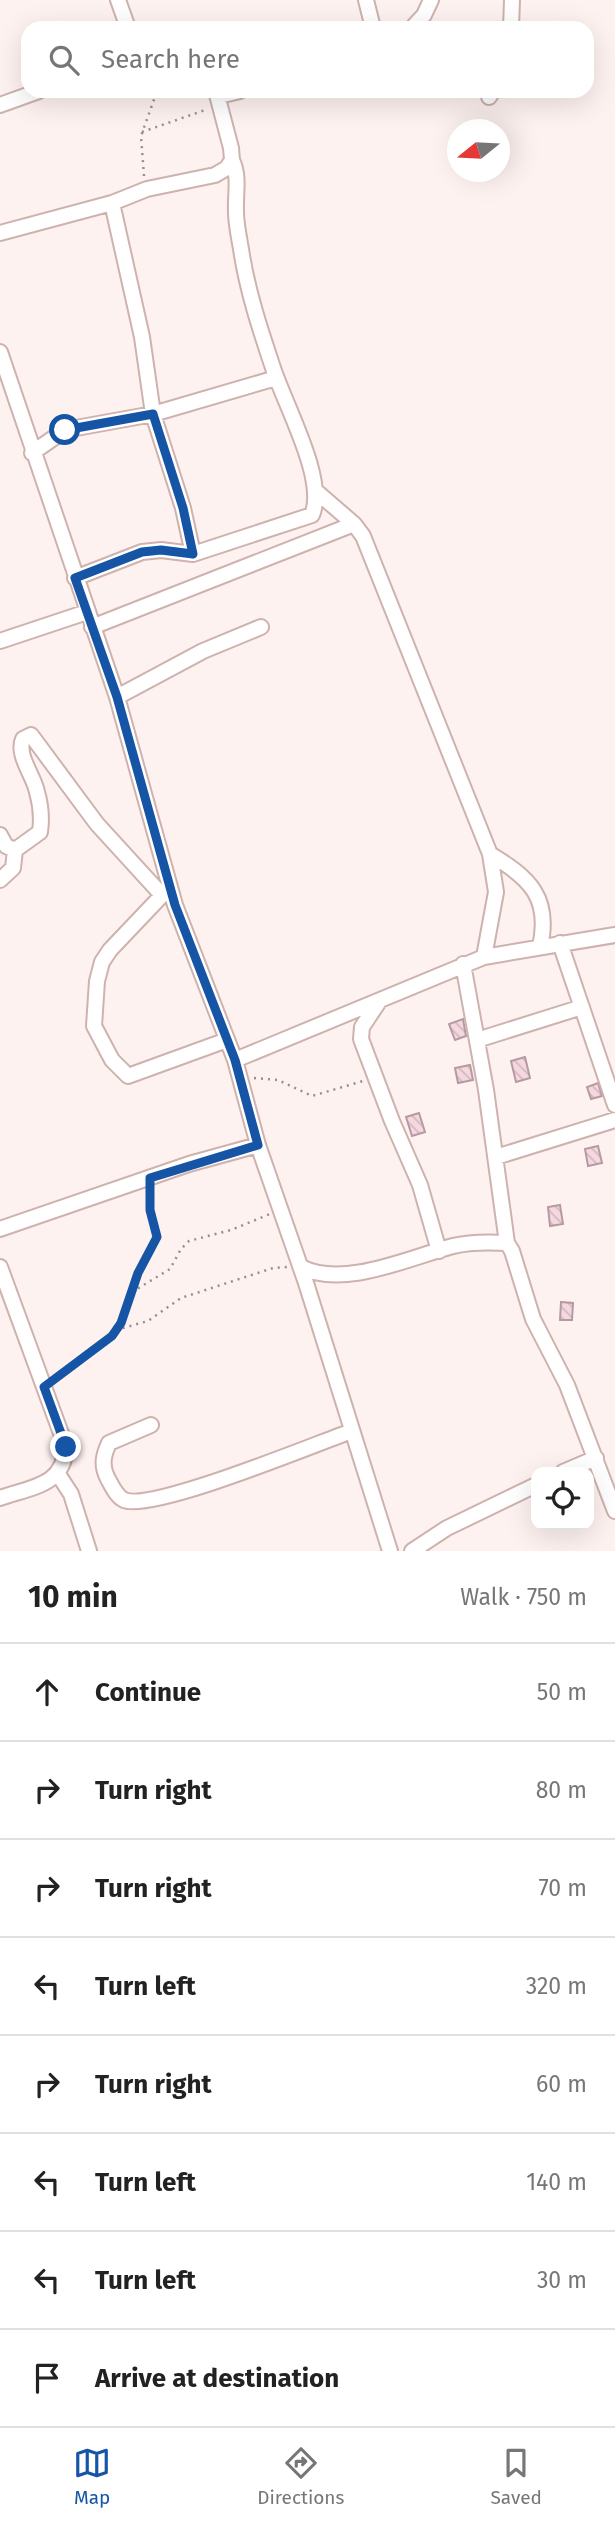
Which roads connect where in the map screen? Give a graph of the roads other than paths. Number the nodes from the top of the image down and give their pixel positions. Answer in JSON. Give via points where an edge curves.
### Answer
{"nodes":[{"id":1,"x":118,"y":0,"type":"edge"},
{"id":2,"x":366,"y":0,"type":"edge"},
{"id":3,"x":431,"y":0,"type":"edge"},
{"id":4,"x":512,"y":0,"type":"edge"},
{"id":5,"x":126,"y":21,"type":"edge"},
{"id":6,"x":371,"y":21,"type":"edge"},
{"id":7,"x":418,"y":21,"type":"edge"},
{"id":8,"x":511,"y":21,"type":"edge"},
{"id":9,"x":21,"y":97,"type":"edge"},
{"id":10,"x":218,"y":98,"type":"edge"},
{"id":11,"x":0,"y":105,"type":"edge"},
{"id":12,"x":232,"y":160,"type":"junction"},
{"id":13,"x":112,"y":202,"type":"junction"},
{"id":14,"x":0,"y":233,"type":"edge"},
{"id":15,"x":0,"y":352,"type":"edge"},
{"id":16,"x":276,"y":378,"type":"junction"},
{"id":17,"x":153,"y":414,"type":"junction"},
{"id":18,"x":32,"y":453,"type":"junction"},
{"id":19,"x":317,"y":492,"type":"junction"},
{"id":20,"x":312,"y":515,"type":"junction"},
{"id":21,"x":349,"y":519,"type":"junction"},
{"id":22,"x":193,"y":554,"type":"junction"},
{"id":23,"x":75,"y":578,"type":"junction"},
{"id":24,"x":89,"y":620,"type":"junction"},
{"id":25,"x":261,"y":627,"type":"dead end"},
{"id":26,"x":0,"y":641,"type":"edge"},
{"id":27,"x":117,"y":697,"type":"junction"},
{"id":28,"x":0,"y":835,"type":"edge"},
{"id":29,"x":15,"y":850,"type":"junction"},
{"id":30,"x":490,"y":855,"type":"junction"},
{"id":31,"x":0,"y":880,"type":"edge"},
{"id":32,"x":166,"y":891,"type":"junction"},
{"id":33,"x":615,"y":935,"type":"edge"},
{"id":34,"x":560,"y":943,"type":"junction"},
{"id":35,"x":540,"y":947,"type":"junction"},
{"id":36,"x":484,"y":957,"type":"junction"},
{"id":37,"x":463,"y":964,"type":"junction"},
{"id":38,"x":379,"y":1001,"type":"junction"},
{"id":39,"x":582,"y":1007,"type":"junction"},
{"id":40,"x":227,"y":1040,"type":"junction"},
{"id":41,"x":477,"y":1040,"type":"junction"},
{"id":42,"x":615,"y":1057,"type":"edge"},
{"id":43,"x":235,"y":1060,"type":"junction"},
{"id":44,"x":600,"y":1060,"type":"junction"},
{"id":45,"x":615,"y":1105,"type":"edge"},
{"id":46,"x":615,"y":1120,"type":"edge"},
{"id":47,"x":258,"y":1145,"type":"junction"},
{"id":48,"x":496,"y":1157,"type":"junction"},
{"id":49,"x":0,"y":1229,"type":"edge"},
{"id":50,"x":507,"y":1243,"type":"junction"},
{"id":51,"x":439,"y":1251,"type":"junction"},
{"id":52,"x":0,"y":1267,"type":"edge"},
{"id":53,"x":301,"y":1267,"type":"junction"},
{"id":54,"x":151,"y":1425,"type":"dead end"},
{"id":55,"x":352,"y":1431,"type":"junction"},
{"id":56,"x":596,"y":1458,"type":"junction"},
{"id":57,"x":575,"y":1467,"type":"edge"},
{"id":58,"x":58,"y":1474,"type":"junction"},
{"id":59,"x":531,"y":1487,"type":"edge"},
{"id":60,"x":0,"y":1497,"type":"edge"},
{"id":61,"x":615,"y":1511,"type":"edge"},
{"id":62,"x":89,"y":1551,"type":"edge"},
{"id":63,"x":390,"y":1551,"type":"edge"},
{"id":64,"x":412,"y":1551,"type":"edge"}],
"edges":[{"from":1,"to":5,"type":"street"},
{"from":2,"to":6,"type":"street"},
{"from":3,"to":7,"type":"street"},
{"from":4,"to":8,"type":"street"},
{"from":9,"to":11,"type":"street"},
{"from":10,"to":12,"type":"street"},
{"from":12,"to":13,"type":"street","via":[[215,174]]},
{"from":12,"to":16,"type":"street","via":[[241,252]]},
{"from":13,"to":14,"type":"street"},
{"from":13,"to":17,"type":"street","via":[[142,337]]},
{"from":15,"to":18,"type":"street"},
{"from":16,"to":17,"type":"street"},
{"from":16,"to":19,"type":"street"},
{"from":17,"to":18,"type":"street","via":[[65,430]]},
{"from":17,"to":22,"type":"street"},
{"from":18,"to":23,"type":"street"},
{"from":19,"to":20,"type":"street"},
{"from":19,"to":21,"type":"street"},
{"from":20,"to":21,"type":"street"},
{"from":20,"to":22,"type":"street"},
{"from":21,"to":24,"type":"street"},
{"from":21,"to":30,"type":"street","via":[[363,536]]},
{"from":22,"to":23,"type":"street","via":[[142,552]]},
{"from":23,"to":24,"type":"street"},
{"from":24,"to":26,"type":"street"},
{"from":24,"to":27,"type":"street"},
{"from":25,"to":27,"type":"street","via":[[203,650]]},
{"from":27,"to":32,"type":"street"},
{"from":28,"to":29,"type":"street","via":[[6,846]]},
{"from":29,"to":31,"type":"street","via":[[13,868]]},
{"from":29,"to":32,"type":"street","via":[[40,832],[42,818],[21,749],[23,739],[31,735],[97,824]]},
{"from":30,"to":35,"type":"street","via":[[520,872],[535,890],[543,912]]},
{"from":30,"to":36,"type":"street","via":[[496,892]]},
{"from":32,"to":40,"type":"street"},
{"from":32,"to":40,"type":"street","via":[[102,962],[94,1026],[128,1076]]},
{"from":33,"to":34,"type":"street"},
{"from":34,"to":35,"type":"street"},
{"from":34,"to":39,"type":"street"},
{"from":35,"to":36,"type":"street"},
{"from":36,"to":37,"type":"street"},
{"from":37,"to":38,"type":"street"},
{"from":37,"to":41,"type":"street"},
{"from":38,"to":43,"type":"street"},
{"from":38,"to":51,"type":"street","via":[[361,1032],[420,1185]]},
{"from":39,"to":41,"type":"street"},
{"from":39,"to":44,"type":"street"},
{"from":40,"to":43,"type":"street"},
{"from":41,"to":48,"type":"street"},
{"from":42,"to":44,"type":"street"},
{"from":43,"to":47,"type":"street"},
{"from":44,"to":45,"type":"street"},
{"from":46,"to":48,"type":"street"},
{"from":47,"to":49,"type":"street"},
{"from":47,"to":53,"type":"street"},
{"from":48,"to":50,"type":"street"},
{"from":50,"to":51,"type":"street","via":[[454,1245]]},
{"from":50,"to":56,"type":"street","via":[[533,1319],[567,1385]]},
{"from":51,"to":53,"type":"street","via":[[406,1263],[361,1270],[313,1272]]},
{"from":52,"to":58,"type":"street","via":[[66,1447]]},
{"from":53,"to":55,"type":"street"},
{"from":54,"to":55,"type":"street","via":[[109,1443],[102,1457],[104,1473],[124,1500],[162,1496]]},
{"from":55,"to":63,"type":"street"},
{"from":56,"to":57,"type":"street"},
{"from":56,"to":61,"type":"street"},
{"from":58,"to":60,"type":"street"},
{"from":58,"to":62,"type":"street","via":[[71,1494]]},
{"from":59,"to":64,"type":"street"}]}
